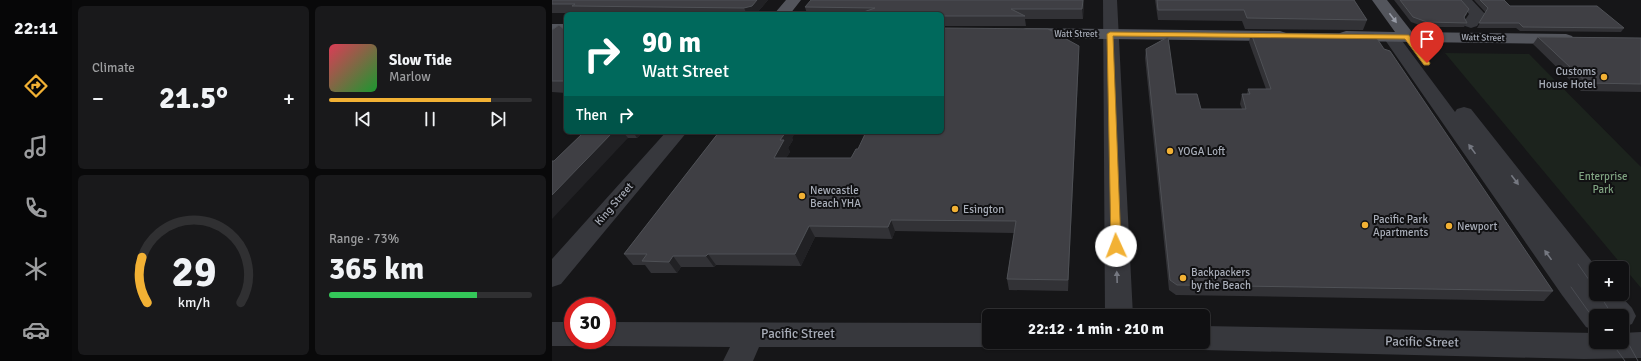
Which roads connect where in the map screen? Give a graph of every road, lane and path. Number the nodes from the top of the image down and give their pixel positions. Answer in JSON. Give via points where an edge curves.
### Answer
{"nodes":[{"id":1,"x":794,"y":0,"type":"edge"},
{"id":2,"x":1110,"y":0,"type":"edge"},
{"id":3,"x":1365,"y":0,"type":"edge"},
{"id":4,"x":1379,"y":0,"type":"edge"},
{"id":5,"x":1464,"y":0,"type":"edge"},
{"id":6,"x":784,"y":12,"type":"edge"},
{"id":7,"x":1471,"y":23,"type":"dead end"},
{"id":8,"x":552,"y":29,"type":"edge"},
{"id":9,"x":564,"y":29,"type":"edge"},
{"id":10,"x":1011,"y":33,"type":"edge"},
{"id":11,"x":1110,"y":34,"type":"junction"},
{"id":12,"x":1296,"y":36,"type":"edge"},
{"id":13,"x":1335,"y":36,"type":"edge"},
{"id":14,"x":1399,"y":37,"type":"junction"},
{"id":15,"x":1584,"y":39,"type":"edge"},
{"id":16,"x":675,"y":134,"type":"edge"},
{"id":17,"x":552,"y":277,"type":"edge"},
{"id":18,"x":1582,"y":279,"type":"edge"},
{"id":19,"x":1608,"y":301,"type":"edge"},
{"id":20,"x":1119,"y":309,"type":"edge"},
{"id":21,"x":1592,"y":309,"type":"edge"},
{"id":22,"x":1616,"y":309,"type":"edge"},
{"id":23,"x":552,"y":334,"type":"edge"},
{"id":24,"x":564,"y":334,"type":"edge"},
{"id":25,"x":616,"y":334,"type":"edge"},
{"id":26,"x":751,"y":334,"type":"junction"},
{"id":27,"x":982,"y":335,"type":"edge"},
{"id":28,"x":1210,"y":338,"type":"edge"},
{"id":29,"x":1630,"y":346,"type":"edge"},
{"id":30,"x":738,"y":361,"type":"edge"}],
"edges":[{"from":1,"to":6,"type":"main road"},
{"from":2,"to":11,"type":"street"},
{"from":3,"to":14,"type":"main road"},
{"from":4,"to":14,"type":"main road","one_way":true},
{"from":5,"to":7,"type":"street","via":[[1476,14]]},
{"from":8,"to":9,"type":"main road"},
{"from":10,"to":11,"type":"main road","name":"Watt Street"},
{"from":11,"to":12,"type":"main road","name":"Watt Street"},
{"from":20,"to":11,"type":"street","one_way":true},
{"from":13,"to":14,"type":"main road","name":"Watt Street"},
{"from":14,"to":15,"type":"main road","name":"Watt Street"},
{"from":14,"to":18,"type":"street"},
{"from":16,"to":17,"type":"street","name":"King Street"},
{"from":18,"to":21,"type":"street"},
{"from":19,"to":22,"type":"street"},
{"from":23,"to":24,"type":"street"},
{"from":25,"to":26,"type":"street","name":"Pacific Street"},
{"from":26,"to":27,"type":"street","name":"Pacific Street"},
{"from":26,"to":30,"type":"street"},
{"from":28,"to":29,"type":"street","name":"Pacific Street"}]}
